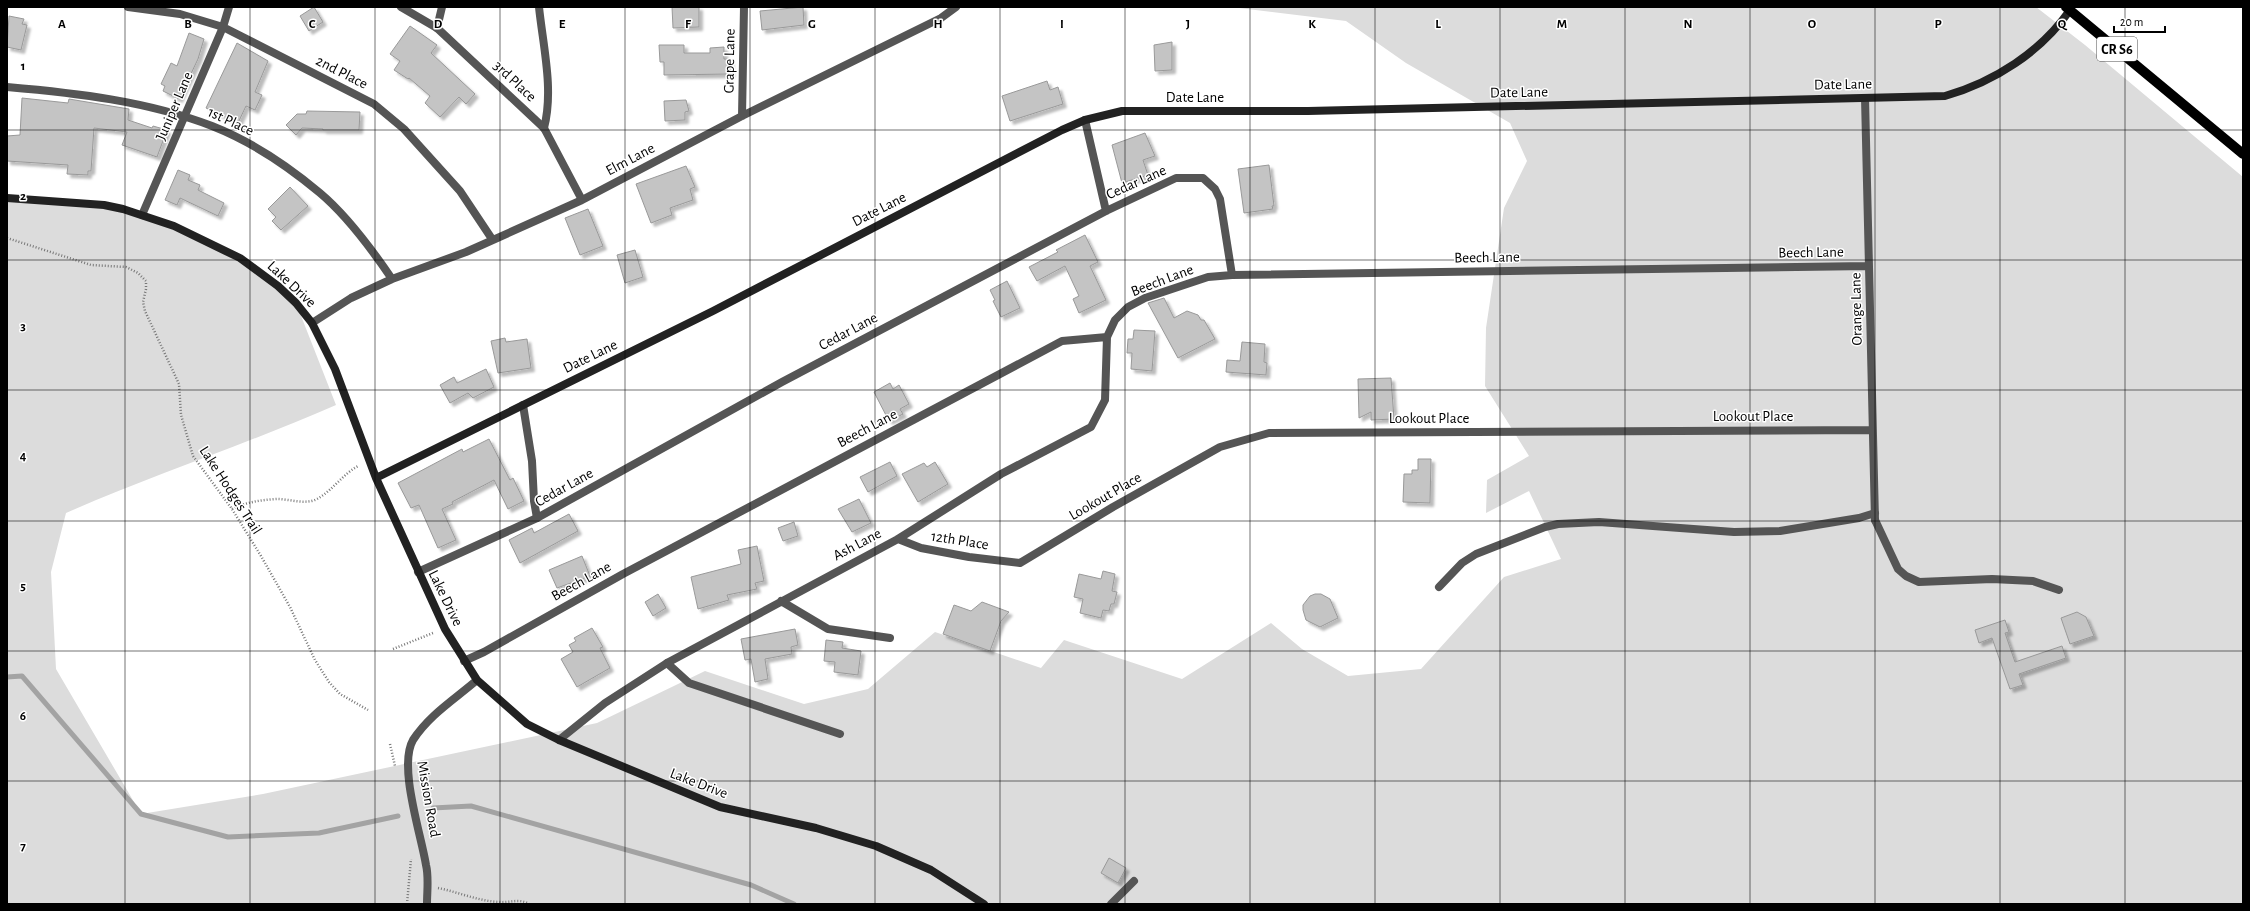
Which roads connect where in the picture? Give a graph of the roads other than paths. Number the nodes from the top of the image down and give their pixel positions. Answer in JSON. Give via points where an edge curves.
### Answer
{"nodes":[{"id":1,"x":128,"y":7,"type":"edge"},
{"id":2,"x":229,"y":7,"type":"edge"},
{"id":3,"x":401,"y":7,"type":"edge"},
{"id":4,"x":442,"y":7,"type":"edge"},
{"id":5,"x":539,"y":7,"type":"edge"},
{"id":6,"x":744,"y":7,"type":"edge"},
{"id":7,"x":952,"y":8,"type":"edge"},
{"id":8,"x":2070,"y":8,"type":"edge"},
{"id":9,"x":223,"y":27,"type":"junction"},
{"id":10,"x":437,"y":28,"type":"junction"},
{"id":11,"x":7,"y":86,"type":"edge"},
{"id":12,"x":1865,"y":98,"type":"junction"},
{"id":13,"x":184,"y":116,"type":"junction"},
{"id":14,"x":742,"y":116,"type":"junction"},
{"id":15,"x":1085,"y":120,"type":"junction"},
{"id":16,"x":544,"y":128,"type":"junction"},
{"id":17,"x":2243,"y":154,"type":"edge"},
{"id":18,"x":7,"y":198,"type":"edge"},
{"id":19,"x":582,"y":200,"type":"junction"},
{"id":20,"x":1106,"y":211,"type":"junction"},
{"id":21,"x":142,"y":215,"type":"junction"},
{"id":22,"x":492,"y":239,"type":"junction"},
{"id":23,"x":1869,"y":266,"type":"junction"},
{"id":24,"x":1232,"y":275,"type":"junction"},
{"id":25,"x":392,"y":279,"type":"junction"},
{"id":26,"x":312,"y":323,"type":"junction"},
{"id":27,"x":1107,"y":337,"type":"junction"},
{"id":28,"x":523,"y":405,"type":"junction"},
{"id":29,"x":1872,"y":430,"type":"junction"},
{"id":30,"x":376,"y":478,"type":"junction"},
{"id":31,"x":1875,"y":516,"type":"junction"},
{"id":32,"x":537,"y":518,"type":"junction"},
{"id":33,"x":898,"y":539,"type":"junction"},
{"id":34,"x":1020,"y":563,"type":"joint"},
{"id":35,"x":418,"y":572,"type":"junction"},
{"id":36,"x":1440,"y":587,"type":"dead end"},
{"id":37,"x":2059,"y":590,"type":"dead end"},
{"id":38,"x":780,"y":601,"type":"junction"},
{"id":39,"x":890,"y":638,"type":"dead end"},
{"id":40,"x":464,"y":661,"type":"junction"},
{"id":41,"x":667,"y":664,"type":"junction"},
{"id":42,"x":477,"y":680,"type":"junction"},
{"id":43,"x":840,"y":734,"type":"dead end"},
{"id":44,"x":559,"y":740,"type":"junction"},
{"id":45,"x":1134,"y":881,"type":"dead end"},
{"id":46,"x":427,"y":904,"type":"edge"},
{"id":47,"x":984,"y":904,"type":"edge"},
{"id":48,"x":1111,"y":904,"type":"edge"}],
"edges":[{"from":1,"to":9,"type":"street","name":"2nd Place","via":[[180,14]]},
{"from":2,"to":9,"type":"street","name":"Juniper Lane"},
{"from":3,"to":10,"type":"street","name":"3rd Place"},
{"from":4,"to":10,"type":"street"},
{"from":5,"to":16,"type":"street","via":[[548,95]]},
{"from":6,"to":14,"type":"street","name":"Grape Lane"},
{"from":7,"to":14,"type":"street","name":"Elm Lane","via":[[941,18]]},
{"from":8,"to":12,"type":"street","name":"Date Lane","via":[[2056,30],[2016,63],[1970,89],[1945,96]]},
{"from":8,"to":17,"type":"main road","number":"CR S6"},
{"from":9,"to":13,"type":"street","name":"Juniper Lane"},
{"from":9,"to":22,"type":"street","name":"2nd Place","via":[[374,104],[404,129],[455,185]]},
{"from":10,"to":16,"type":"street","name":"3rd Place"},
{"from":11,"to":13,"type":"street","name":"1st Place","via":[[87,94]]},
{"from":12,"to":15,"type":"street","name":"Date Lane","via":[[1308,111],[1122,111]]},
{"from":12,"to":23,"type":"street","name":"Orange Lane"},
{"from":13,"to":21,"type":"street","name":"Juniper Lane"},
{"from":13,"to":25,"type":"street","name":"1st Place","via":[[213,127],[267,154],[320,193],[371,248]]},
{"from":14,"to":19,"type":"street","name":"Elm Lane"},
{"from":15,"to":20,"type":"street"},
{"from":15,"to":28,"type":"street","name":"Date Lane","via":[[713,311]]},
{"from":16,"to":19,"type":"street","name":"3rd Place"},
{"from":18,"to":21,"type":"street","name":"Lake Drive","via":[[104,205]]},
{"from":19,"to":22,"type":"street","name":"Elm Lane"},
{"from":20,"to":24,"type":"street","name":"Cedar Lane","via":[[1176,178],[1203,178],[1215,189],[1220,199]]},
{"from":20,"to":32,"type":"street","name":"Cedar Lane","via":[[782,382]]},
{"from":21,"to":26,"type":"street","name":"Lake Drive","via":[[174,226],[240,258],[278,286]]},
{"from":22,"to":25,"type":"street","name":"Elm Lane","via":[[466,252]]},
{"from":23,"to":24,"type":"street","name":"Beech Lane"},
{"from":23,"to":29,"type":"street","name":"Orange Lane"},
{"from":24,"to":27,"type":"street","name":"Beech Lane","via":[[1208,277],[1145,298],[1128,307],[1116,320]]},
{"from":25,"to":26,"type":"street","name":"Elm Lane","via":[[351,298]]},
{"from":26,"to":30,"type":"street","name":"Lake Drive","via":[[335,369]]},
{"from":27,"to":33,"type":"street","name":"Ash Lane","via":[[1105,400],[1092,427],[1001,474]]},
{"from":27,"to":40,"type":"street","name":"Beech Lane","via":[[1062,341]]},
{"from":28,"to":30,"type":"street","name":"Date Lane"},
{"from":28,"to":32,"type":"street","via":[[532,461]]},
{"from":29,"to":31,"type":"street","name":"Orange Lane"},
{"from":29,"to":34,"type":"street","name":"Lookout Place","via":[[1269,433],[1220,447]]},
{"from":30,"to":35,"type":"street","name":"Lake Drive"},
{"from":31,"to":36,"type":"street","via":[[1780,531],[1734,532],[1599,522],[1558,524],[1476,554],[1462,563]]},
{"from":31,"to":37,"type":"street","via":[[1898,569],[1918,582],[1992,579],[2033,581]]},
{"from":32,"to":35,"type":"street","name":"Cedar Lane"},
{"from":33,"to":34,"type":"street","name":"12th Place","via":[[921,548]]},
{"from":33,"to":38,"type":"street","name":"Ash Lane"},
{"from":35,"to":40,"type":"street","name":"Lake Drive","via":[[445,629]]},
{"from":38,"to":39,"type":"street","via":[[828,629]]},
{"from":38,"to":41,"type":"street","name":"Ash Lane"},
{"from":40,"to":42,"type":"street","name":"Lake Drive"},
{"from":41,"to":43,"type":"street","via":[[689,683]]},
{"from":41,"to":44,"type":"street","name":"Ash Lane","via":[[604,703]]},
{"from":42,"to":44,"type":"street","name":"Lake Drive","via":[[527,724]]},
{"from":42,"to":46,"type":"street","name":"Mission Road","via":[[420,730],[408,753],[407,771],[427,866]]},
{"from":44,"to":47,"type":"street","name":"Lake Drive","via":[[720,807],[816,828],[876,846],[931,870]]},
{"from":45,"to":48,"type":"street"}]}
